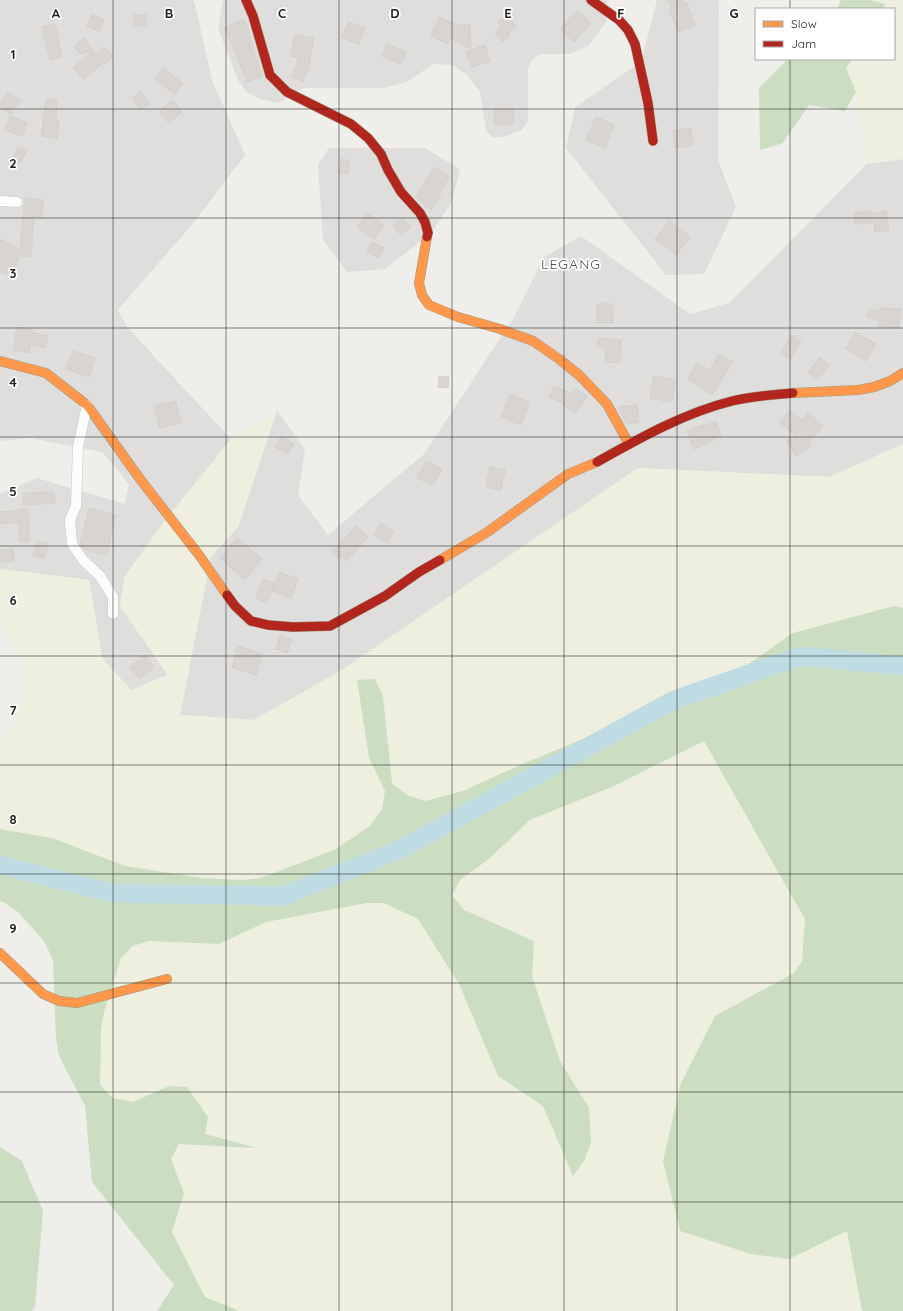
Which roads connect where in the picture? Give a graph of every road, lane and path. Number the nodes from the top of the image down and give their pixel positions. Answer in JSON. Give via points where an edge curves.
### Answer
{"nodes":[{"id":1,"x":246,"y":0,"type":"edge"},
{"id":2,"x":591,"y":0,"type":"edge"},
{"id":3,"x":654,"y":141,"type":"dead end"},
{"id":4,"x":0,"y":201,"type":"edge"},
{"id":5,"x":17,"y":202,"type":"dead end"},
{"id":6,"x":0,"y":361,"type":"edge"},
{"id":7,"x":903,"y":373,"type":"edge"},
{"id":8,"x":87,"y":405,"type":"junction"},
{"id":9,"x":629,"y":444,"type":"junction"},
{"id":10,"x":113,"y":614,"type":"dead end"},
{"id":11,"x":0,"y":953,"type":"edge"},
{"id":12,"x":167,"y":979,"type":"dead end"}],
"edges":[{"from":1,"to":9,"type":"street","via":[[270,75],[287,92],[351,124],[368,138],[381,154],[401,192],[425,222],[428,233],[419,283],[429,305],[532,341],[559,359],[579,375],[607,404]]},
{"from":2,"to":3,"type":"street","via":[[619,20],[635,44]]},
{"from":4,"to":5,"type":"street"},
{"from":6,"to":8,"type":"street","via":[[46,373]]},
{"from":7,"to":9,"type":"street","via":[[890,381],[858,390],[764,395],[732,401],[699,411]]},
{"from":8,"to":9,"type":"street","via":[[234,606],[251,621],[293,627],[330,626],[385,596],[419,572],[486,533],[568,474],[589,466]]},
{"from":8,"to":10,"type":"street","via":[[78,447],[76,506],[70,520],[72,544],[83,560],[100,576],[113,597]]},
{"from":11,"to":12,"type":"street","via":[[43,994],[59,1002],[77,1002]]}]}
